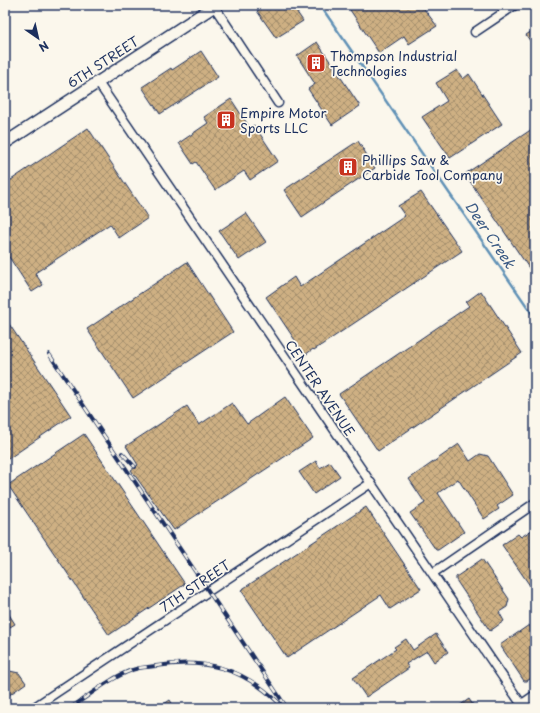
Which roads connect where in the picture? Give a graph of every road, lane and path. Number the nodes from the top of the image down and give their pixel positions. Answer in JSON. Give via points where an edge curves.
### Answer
{"nodes":[{"id":1,"x":515,"y":5,"type":"edge"},
{"id":2,"x":215,"y":6,"type":"edge"},
{"id":3,"x":474,"y":32,"type":"dead end"},
{"id":4,"x":97,"y":81,"type":"junction"},
{"id":5,"x":278,"y":103,"type":"dead end"},
{"id":6,"x":5,"y":143,"type":"edge"},
{"id":7,"x":371,"y":483,"type":"junction"},
{"id":8,"x":535,"y":503,"type":"edge"},
{"id":9,"x":433,"y":573,"type":"junction"},
{"id":10,"x":535,"y":695,"type":"edge"},
{"id":11,"x":523,"y":706,"type":"edge"},
{"id":12,"x":33,"y":708,"type":"edge"}],
"edges":[{"from":1,"to":3,"type":"street"},
{"from":2,"to":4,"type":"main road","name":"6TH STREET"},
{"from":2,"to":5,"type":"street"},
{"from":4,"to":6,"type":"main road","name":"6TH STREET"},
{"from":4,"to":7,"type":"street","name":"CENTER AVENUE"},
{"from":7,"to":9,"type":"street","name":"CENTER AVENUE"},
{"from":7,"to":12,"type":"street","name":"7TH STREET"},
{"from":8,"to":9,"type":"street"},
{"from":9,"to":11,"type":"street","name":"CENTER AVENUE"},
{"from":10,"to":11,"type":"street"}]}
